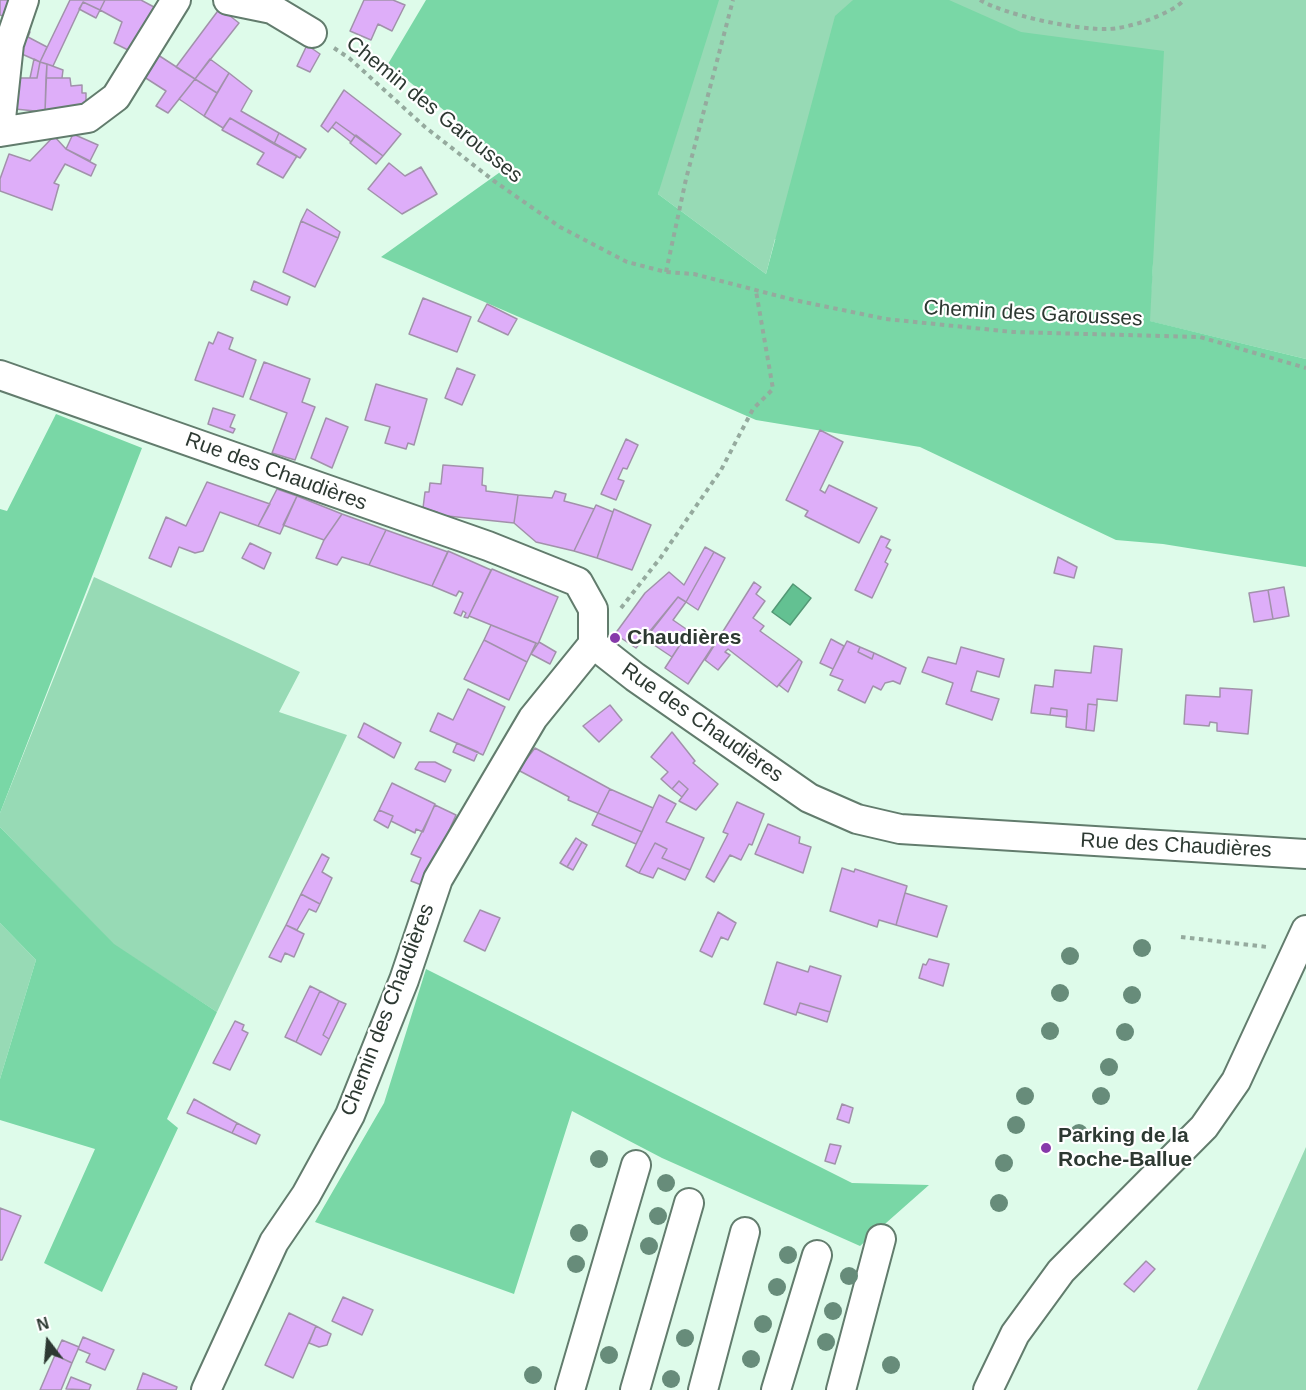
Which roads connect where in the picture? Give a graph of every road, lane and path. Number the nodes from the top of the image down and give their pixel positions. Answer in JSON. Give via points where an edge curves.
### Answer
{"nodes":[{"id":1,"x":24,"y":0,"type":"edge"},
{"id":2,"x":176,"y":0,"type":"edge"},
{"id":3,"x":228,"y":0,"type":"edge"},
{"id":4,"x":733,"y":0,"type":"edge"},
{"id":5,"x":980,"y":0,"type":"edge"},
{"id":6,"x":1184,"y":0,"type":"edge"},
{"id":7,"x":312,"y":33,"type":"joint"},
{"id":8,"x":0,"y":130,"type":"edge"},
{"id":9,"x":666,"y":272,"type":"junction"},
{"id":10,"x":756,"y":290,"type":"junction"},
{"id":11,"x":1306,"y":368,"type":"edge"},
{"id":12,"x":0,"y":375,"type":"edge"},
{"id":13,"x":620,"y":609,"type":"dead end"},
{"id":14,"x":593,"y":645,"type":"junction"},
{"id":15,"x":1306,"y":854,"type":"edge"},
{"id":16,"x":1181,"y":937,"type":"dead end"},
{"id":17,"x":1303,"y":940,"type":"edge"},
{"id":18,"x":636,"y":1165,"type":"dead end"},
{"id":19,"x":689,"y":1203,"type":"dead end"},
{"id":20,"x":745,"y":1232,"type":"dead end"},
{"id":21,"x":881,"y":1239,"type":"dead end"},
{"id":22,"x":817,"y":1255,"type":"dead end"},
{"id":23,"x":206,"y":1390,"type":"edge"},
{"id":24,"x":570,"y":1390,"type":"edge"},
{"id":25,"x":635,"y":1390,"type":"edge"},
{"id":26,"x":704,"y":1390,"type":"edge"},
{"id":27,"x":776,"y":1390,"type":"edge"},
{"id":28,"x":841,"y":1390,"type":"edge"},
{"id":29,"x":988,"y":1390,"type":"edge"}],
"edges":[{"from":1,"to":8,"type":"street","via":[[9,44]]},
{"from":2,"to":8,"type":"street","via":[[116,97],[88,118]]},
{"from":3,"to":7,"type":"street","via":[[272,9]]},
{"from":4,"to":9,"type":"path"},
{"from":5,"to":6,"type":"path","via":[[1060,25],[1107,30],[1149,20]]},
{"from":7,"to":9,"type":"path","name":"Chemin des Garousses","via":[[349,58],[453,151],[560,227],[627,262]]},
{"from":9,"to":10,"type":"path","name":"Chemin des Garousses","via":[[694,274]]},
{"from":10,"to":11,"type":"path","name":"Chemin des Garousses","via":[[886,319],[949,327],[1200,337]]},
{"from":10,"to":13,"type":"path","via":[[773,389],[753,409],[721,470]]},
{"from":12,"to":14,"type":"street","name":"Rue des Chaudières","via":[[488,546],[578,582],[593,609]]},
{"from":14,"to":15,"type":"street","name":"Rue des Chaudières","via":[[809,798],[857,819],[900,830]]},
{"from":14,"to":23,"type":"street","name":"Chemin des Chaudières","via":[[533,718],[438,879],[404,980],[350,1115],[306,1195],[274,1242]]},
{"from":16,"to":17,"type":"path"},
{"from":17,"to":29,"type":"street","via":[[1236,1081],[1204,1127],[1061,1271],[1015,1334]]},
{"from":18,"to":24,"type":"street"},
{"from":19,"to":25,"type":"street"},
{"from":20,"to":26,"type":"street"},
{"from":21,"to":28,"type":"street"},
{"from":22,"to":27,"type":"street"}]}
